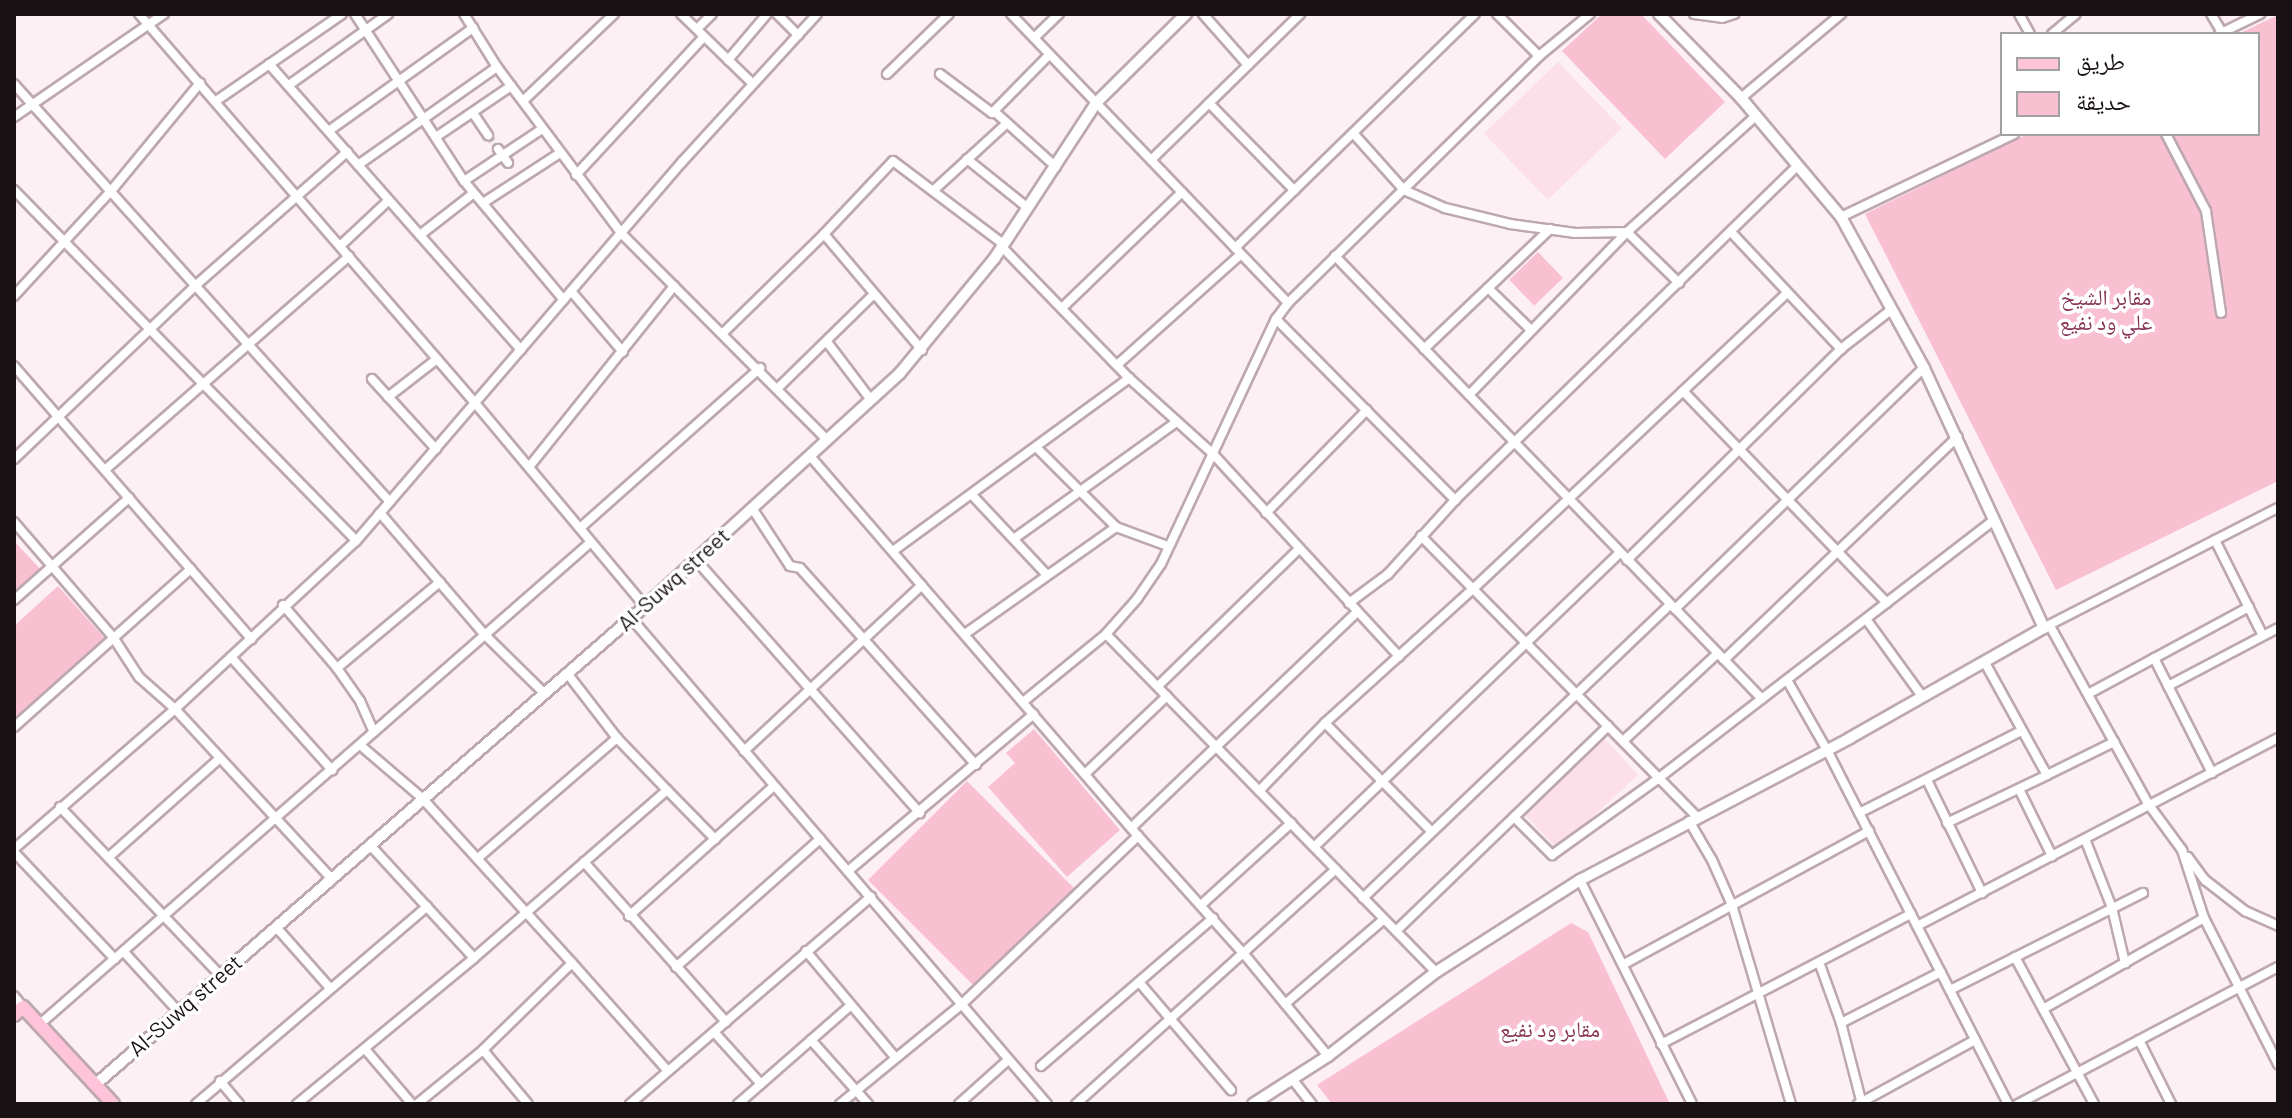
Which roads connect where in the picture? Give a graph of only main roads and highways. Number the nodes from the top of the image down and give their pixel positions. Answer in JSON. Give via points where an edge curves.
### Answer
{"nodes":[{"id":1,"x":17,"y":1006,"type":"edge"},
{"id":2,"x":113,"y":1104,"type":"edge"}],
"edges":[{"from":1,"to":2,"type":"main road"}]}
